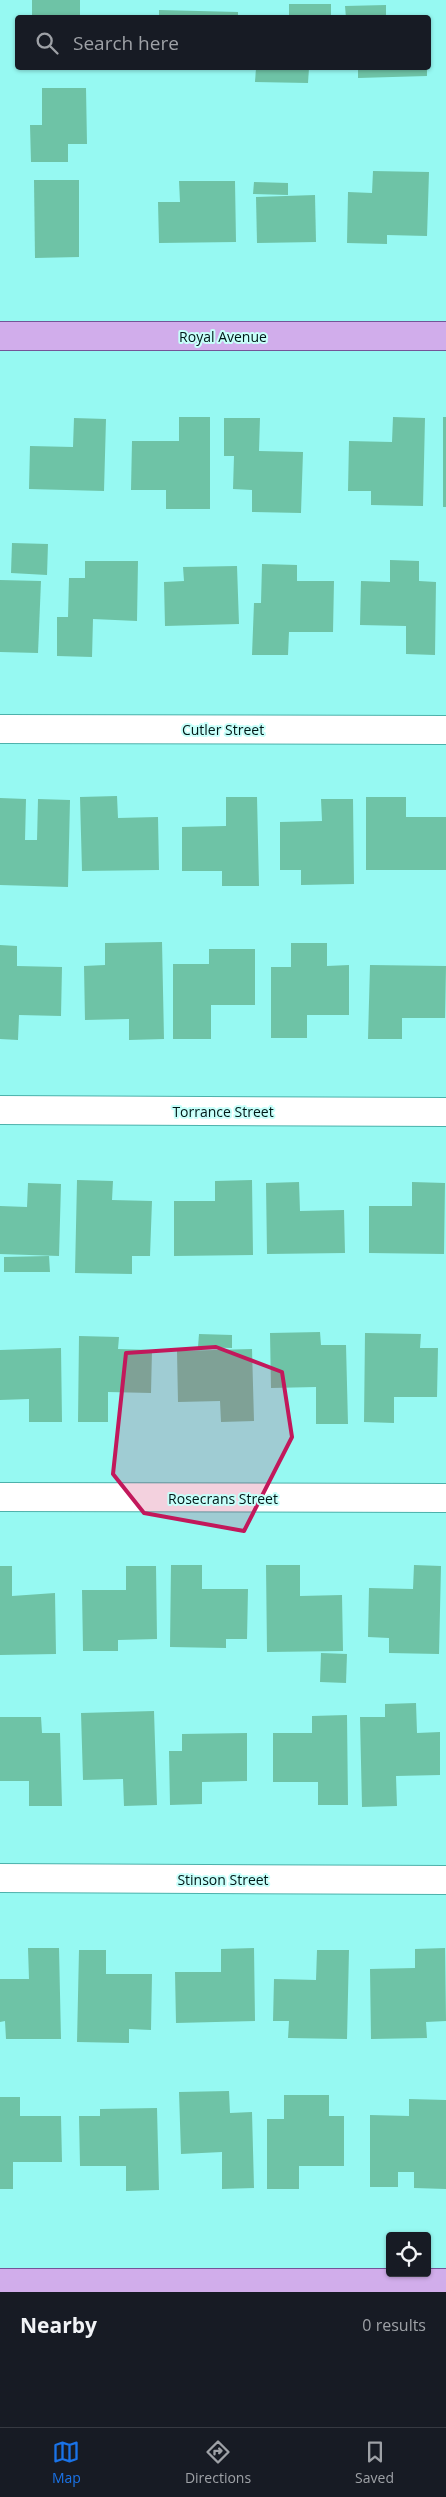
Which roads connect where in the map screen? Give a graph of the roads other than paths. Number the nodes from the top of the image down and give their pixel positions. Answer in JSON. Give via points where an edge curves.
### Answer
{"nodes":[{"id":1,"x":0,"y":336,"type":"edge"},
{"id":2,"x":446,"y":336,"type":"edge"},
{"id":3,"x":0,"y":729,"type":"edge"},
{"id":4,"x":446,"y":730,"type":"edge"},
{"id":5,"x":0,"y":1110,"type":"edge"},
{"id":6,"x":446,"y":1112,"type":"edge"},
{"id":7,"x":0,"y":1497,"type":"edge"},
{"id":8,"x":446,"y":1498,"type":"edge"},
{"id":9,"x":0,"y":1878,"type":"edge"},
{"id":10,"x":446,"y":1880,"type":"edge"},
{"id":11,"x":0,"y":2283,"type":"edge"},
{"id":12,"x":446,"y":2283,"type":"edge"}],
"edges":[{"from":1,"to":2,"type":"main road","name":"Royal Avenue"},
{"from":3,"to":4,"type":"street","name":"Cutler Street"},
{"from":5,"to":6,"type":"street","name":"Torrance Street"},
{"from":7,"to":8,"type":"street","name":"Rosecrans Street"},
{"from":9,"to":10,"type":"street","name":"Stinson Street"},
{"from":11,"to":12,"type":"main road"}]}
